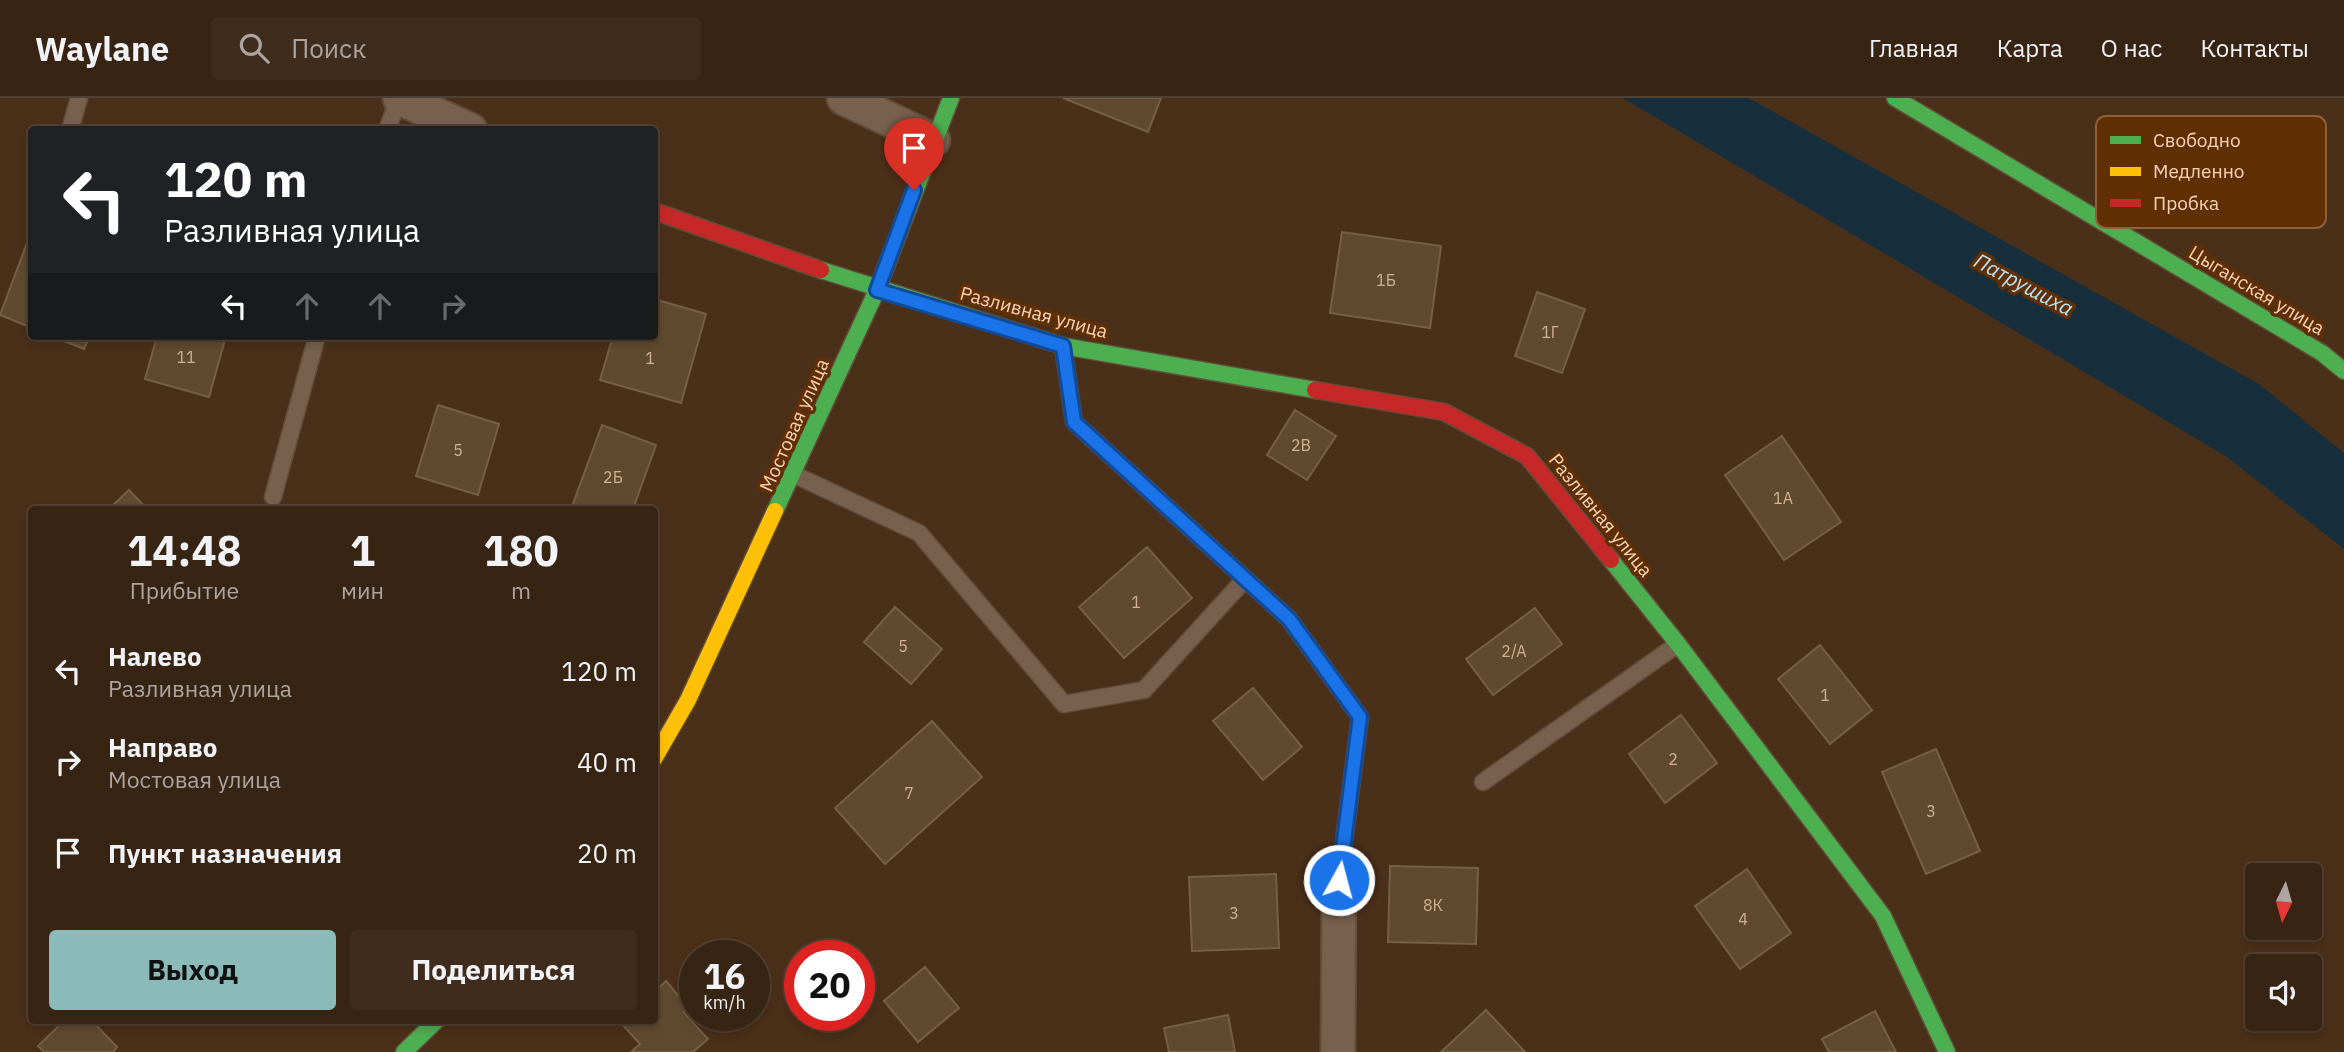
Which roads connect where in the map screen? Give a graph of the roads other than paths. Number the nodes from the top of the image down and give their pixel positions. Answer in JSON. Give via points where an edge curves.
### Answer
{"nodes":[{"id":1,"x":79,"y":98,"type":"edge"},
{"id":2,"x":399,"y":98,"type":"edge"},
{"id":3,"x":844,"y":98,"type":"edge"},
{"id":4,"x":951,"y":98,"type":"edge"},
{"id":5,"x":1895,"y":98,"type":"edge"},
{"id":6,"x":882,"y":106,"type":"edge"},
{"id":7,"x":71,"y":126,"type":"edge"},
{"id":8,"x":388,"y":126,"type":"edge"},
{"id":9,"x":461,"y":126,"type":"edge"},
{"id":10,"x":933,"y":140,"type":"junction"},
{"id":11,"x":658,"y":212,"type":"edge"},
{"id":12,"x":2096,"y":219,"type":"edge"},
{"id":13,"x":2112,"y":228,"type":"edge"},
{"id":14,"x":877,"y":290,"type":"junction"},
{"id":15,"x":316,"y":340,"type":"edge"},
{"id":16,"x":1063,"y":346,"type":"junction"},
{"id":17,"x":2344,"y":371,"type":"edge"},
{"id":18,"x":794,"y":475,"type":"junction"},
{"id":19,"x":273,"y":497,"type":"dead end"},
{"id":20,"x":1245,"y":579,"type":"junction"},
{"id":21,"x":1678,"y":644,"type":"junction"},
{"id":22,"x":658,"y":752,"type":"edge"},
{"id":23,"x":1483,"y":782,"type":"dead end"},
{"id":24,"x":1339,"y":880,"type":"joint"},
{"id":25,"x":433,"y":1024,"type":"edge"},
{"id":26,"x":404,"y":1052,"type":"edge"},
{"id":27,"x":1338,"y":1052,"type":"edge"},
{"id":28,"x":1947,"y":1052,"type":"edge"}],
"edges":[{"from":1,"to":7,"type":"lane"},
{"from":2,"to":8,"type":"lane"},
{"from":2,"to":9,"type":"street"},
{"from":3,"to":6,"type":"street"},
{"from":4,"to":10,"type":"street","name":"Мостовая улица"},
{"from":5,"to":12,"type":"street","name":"Цыганская улица"},
{"from":6,"to":10,"type":"street"},
{"from":10,"to":14,"type":"street","name":"Мостовая улица"},
{"from":11,"to":14,"type":"street","name":"Разливная улица"},
{"from":13,"to":17,"type":"street","name":"Цыганская улица"},
{"from":14,"to":16,"type":"street","name":"Разливная улица"},
{"from":14,"to":18,"type":"street","name":"Мостовая улица"},
{"from":15,"to":19,"type":"lane"},
{"from":16,"to":20,"type":"lane","via":[[1074,422]]},
{"from":16,"to":21,"type":"street","name":"Разливная улица","via":[[1444,412],[1527,456]]},
{"from":18,"to":20,"type":"lane","via":[[919,533],[1064,704],[1144,690]]},
{"from":18,"to":22,"type":"street","name":"Мостовая улица","via":[[688,700]]},
{"from":20,"to":24,"type":"lane","via":[[1289,619],[1360,717]]},
{"from":21,"to":23,"type":"lane"},
{"from":21,"to":28,"type":"street","name":"Разливная улица","via":[[1883,916]]},
{"from":24,"to":27,"type":"street"},
{"from":25,"to":26,"type":"street"}]}
